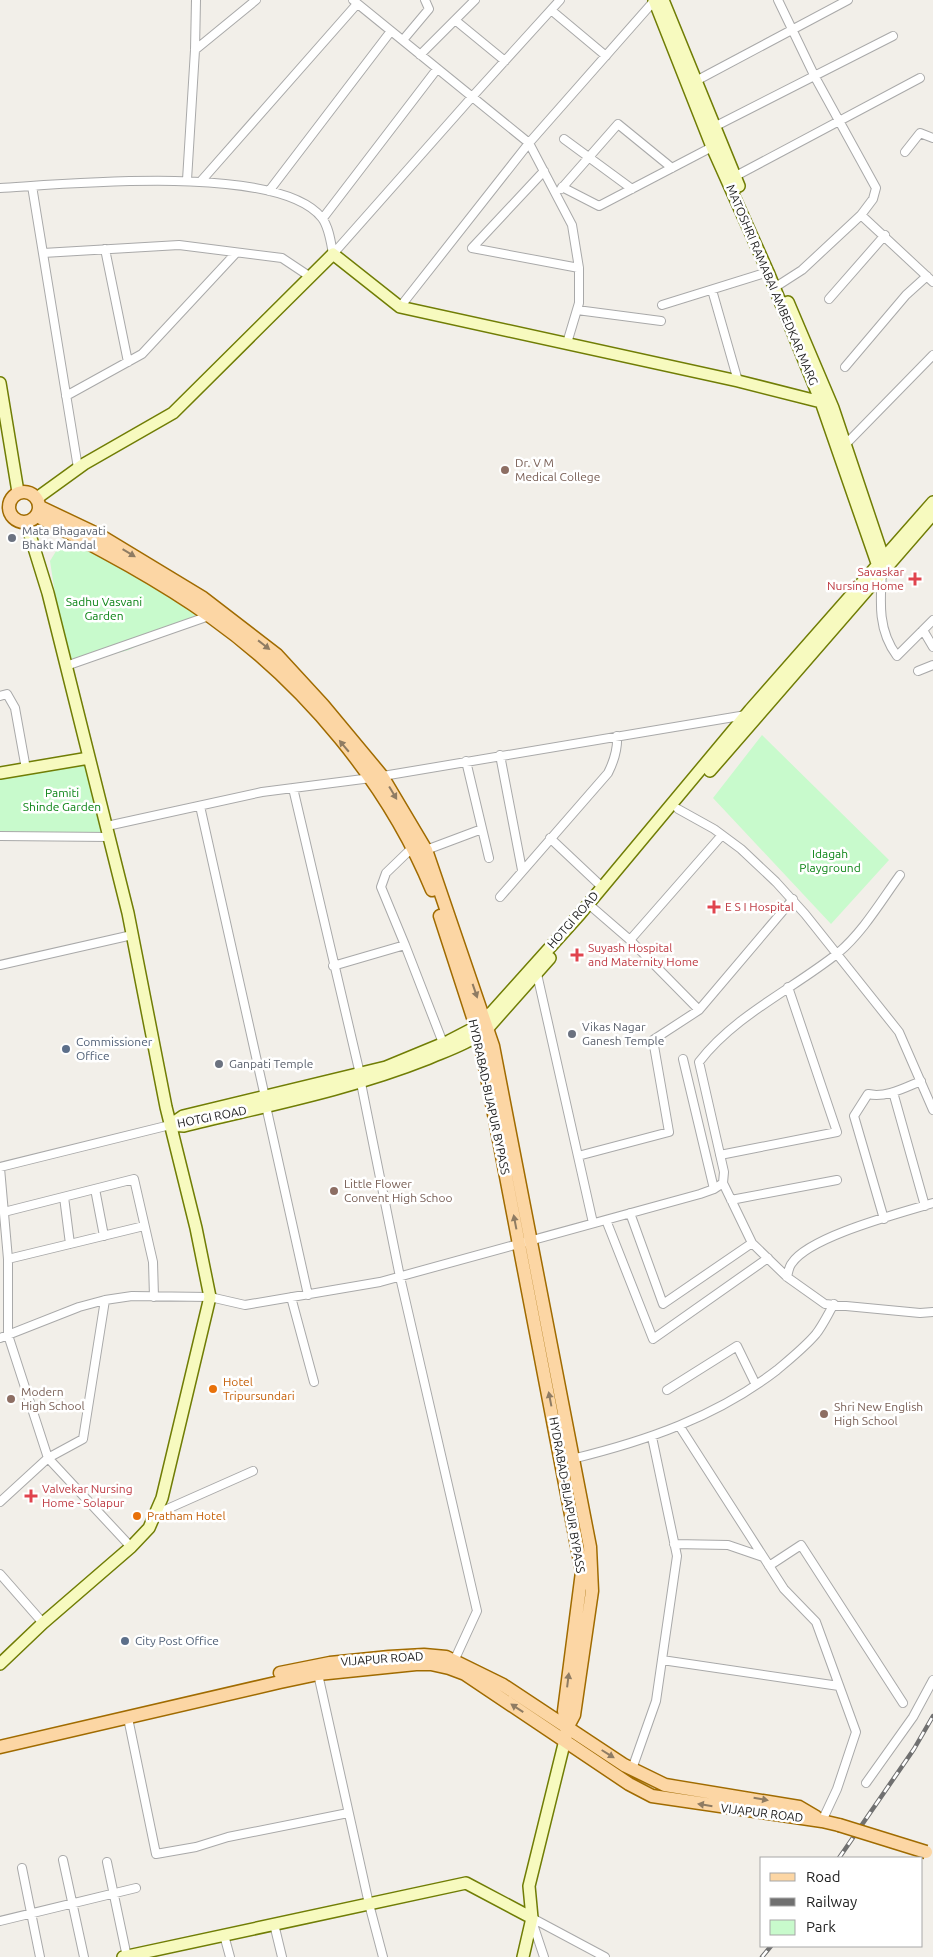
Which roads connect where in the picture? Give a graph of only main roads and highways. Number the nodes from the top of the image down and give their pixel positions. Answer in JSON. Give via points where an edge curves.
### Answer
{"nodes":[{"id":1,"x":654,"y":0,"type":"edge"},
{"id":2,"x":663,"y":0,"type":"edge"},
{"id":3,"x":692,"y":82,"type":"junction"},
{"id":4,"x":710,"y":129,"type":"junction"},
{"id":5,"x":731,"y":178,"type":"junction"},
{"id":6,"x":777,"y":286,"type":"junction"},
{"id":7,"x":0,"y":383,"type":"edge"},
{"id":8,"x":821,"y":402,"type":"junction"},
{"id":9,"x":842,"y":447,"type":"junction"},
{"id":10,"x":9,"y":496,"type":"edge"},
{"id":11,"x":933,"y":502,"type":"edge"},
{"id":12,"x":38,"y":507,"type":"junction"},
{"id":13,"x":933,"y":514,"type":"edge"},
{"id":14,"x":26,"y":522,"type":"junction"},
{"id":15,"x":882,"y":566,"type":"junction"},
{"id":16,"x":90,"y":758,"type":"junction"},
{"id":17,"x":0,"y":773,"type":"edge"},
{"id":18,"x":376,"y":777,"type":"junction"},
{"id":19,"x":482,"y":1027,"type":"junction"},
{"id":20,"x":360,"y":1078,"type":"junction"},
{"id":21,"x":170,"y":1125,"type":"junction"},
{"id":22,"x":525,"y":1243,"type":"junction"},
{"id":23,"x":0,"y":1664,"type":"edge"},
{"id":24,"x":566,"y":1734,"type":"junction"},
{"id":25,"x":0,"y":1739,"type":"edge"},
{"id":26,"x":0,"y":1747,"type":"edge"},
{"id":27,"x":822,"y":1820,"type":"junction"},
{"id":28,"x":929,"y":1854,"type":"edge"},
{"id":29,"x":532,"y":1918,"type":"junction"},
{"id":30,"x":164,"y":1953,"type":"edge"},
{"id":31,"x":125,"y":1957,"type":"edge"},
{"id":32,"x":524,"y":1957,"type":"edge"}],
"edges":[{"from":1,"to":3,"type":"main road","name":"MATOSHRI RAMABAI AMBEDKAR MARG"},
{"from":2,"to":3,"type":"main road"},
{"from":3,"to":4,"type":"main road","name":"MATOSHRI RAMABAI AMBEDKAR MARG"},
{"from":4,"to":5,"type":"main road"},
{"from":4,"to":5,"type":"main road","name":"MATOSHRI RAMABAI AMBEDKAR MARG","via":[[712,147]]},
{"from":5,"to":6,"type":"main road"},
{"from":5,"to":6,"type":"main road","name":"MATOSHRI RAMABAI AMBEDKAR MARG","via":[[768,272]]},
{"from":6,"to":8,"type":"main road","name":"MATOSHRI RAMABAI AMBEDKAR MARG"},
{"from":6,"to":9,"type":"main road"},
{"from":7,"to":10,"type":"main road"},
{"from":8,"to":9,"type":"main road","name":"MATOSHRI RAMABAI AMBEDKAR MARG"},
{"from":8,"to":12,"type":"main road","via":[[400,307],[334,254],[174,413],[78,468]]},
{"from":9,"to":15,"type":"main road","name":"MATOSHRI RAMABAI AMBEDKAR MARG"},
{"from":10,"to":12,"type":"main road","via":[[28,492]]},
{"from":10,"to":14,"type":"main road","via":[[12,516]]},
{"from":11,"to":15,"type":"main road","name":"HOTGI ROAD"},
{"from":12,"to":14,"type":"main road"},
{"from":18,"to":12,"type":"main road","name":"HYDRABAD-BIJAPUR BYPASS","one_way":true,"via":[[301,694],[265,660],[209,616]]},
{"from":12,"to":18,"type":"main road","one_way":true,"via":[[99,535],[203,598],[277,655],[323,705]]},
{"from":13,"to":15,"type":"main road","name":"HOTGI ROAD"},
{"from":14,"to":16,"type":"main road","via":[[48,593]]},
{"from":15,"to":19,"type":"main road","name":"HOTGI ROAD","via":[[746,714]]},
{"from":15,"to":19,"type":"main road","name":"HOTGI ROAD","via":[[536,974]]},
{"from":16,"to":17,"type":"main road"},
{"from":16,"to":21,"type":"main road","via":[[132,935]]},
{"from":18,"to":19,"type":"main road","name":"HYDRABAD-BIJAPUR BYPASS","via":[[414,846]]},
{"from":18,"to":19,"type":"main road","one_way":true,"via":[[426,850]]},
{"from":19,"to":20,"type":"main road","name":"HOTGI ROAD"},
{"from":19,"to":20,"type":"main road","name":"HOTGI ROAD","via":[[390,1073]]},
{"from":19,"to":22,"type":"main road","name":"HYDRABAD-BIJAPUR BYPASS"},
{"from":20,"to":21,"type":"main road","name":"HOTGI ROAD","via":[[265,1102],[182,1116]]},
{"from":21,"to":23,"type":"main road","via":[[210,1297],[156,1514],[149,1528],[131,1546]]},
{"from":24,"to":22,"type":"main road","name":"HYDRABAD-BIJAPUR BYPASS","one_way":true,"via":[[564,1711],[582,1572]]},
{"from":22,"to":24,"type":"main road","via":[[590,1547],[592,1591],[574,1715]]},
{"from":24,"to":25,"type":"main road","name":"VIJAPUR ROAD","via":[[503,1686],[454,1661],[424,1655],[330,1663]]},
{"from":24,"to":26,"type":"main road","name":"VIJAPUR ROAD","one_way":true,"via":[[466,1674],[431,1664],[416,1664],[318,1674]]},
{"from":24,"to":27,"type":"main road","name":"VIJAPUR ROAD","one_way":true,"via":[[665,1785],[799,1807]]},
{"from":27,"to":24,"type":"main road","name":"VIJAPUR ROAD","one_way":true,"via":[[652,1796],[629,1784]]},
{"from":24,"to":29,"type":"main road","via":[[529,1886]]},
{"from":27,"to":28,"type":"main road","name":"VIJAPUR ROAD","bridge":true},
{"from":29,"to":30,"type":"main road","via":[[466,1883],[224,1935]]},
{"from":29,"to":32,"type":"main road"},
{"from":30,"to":31,"type":"main road"}]}
